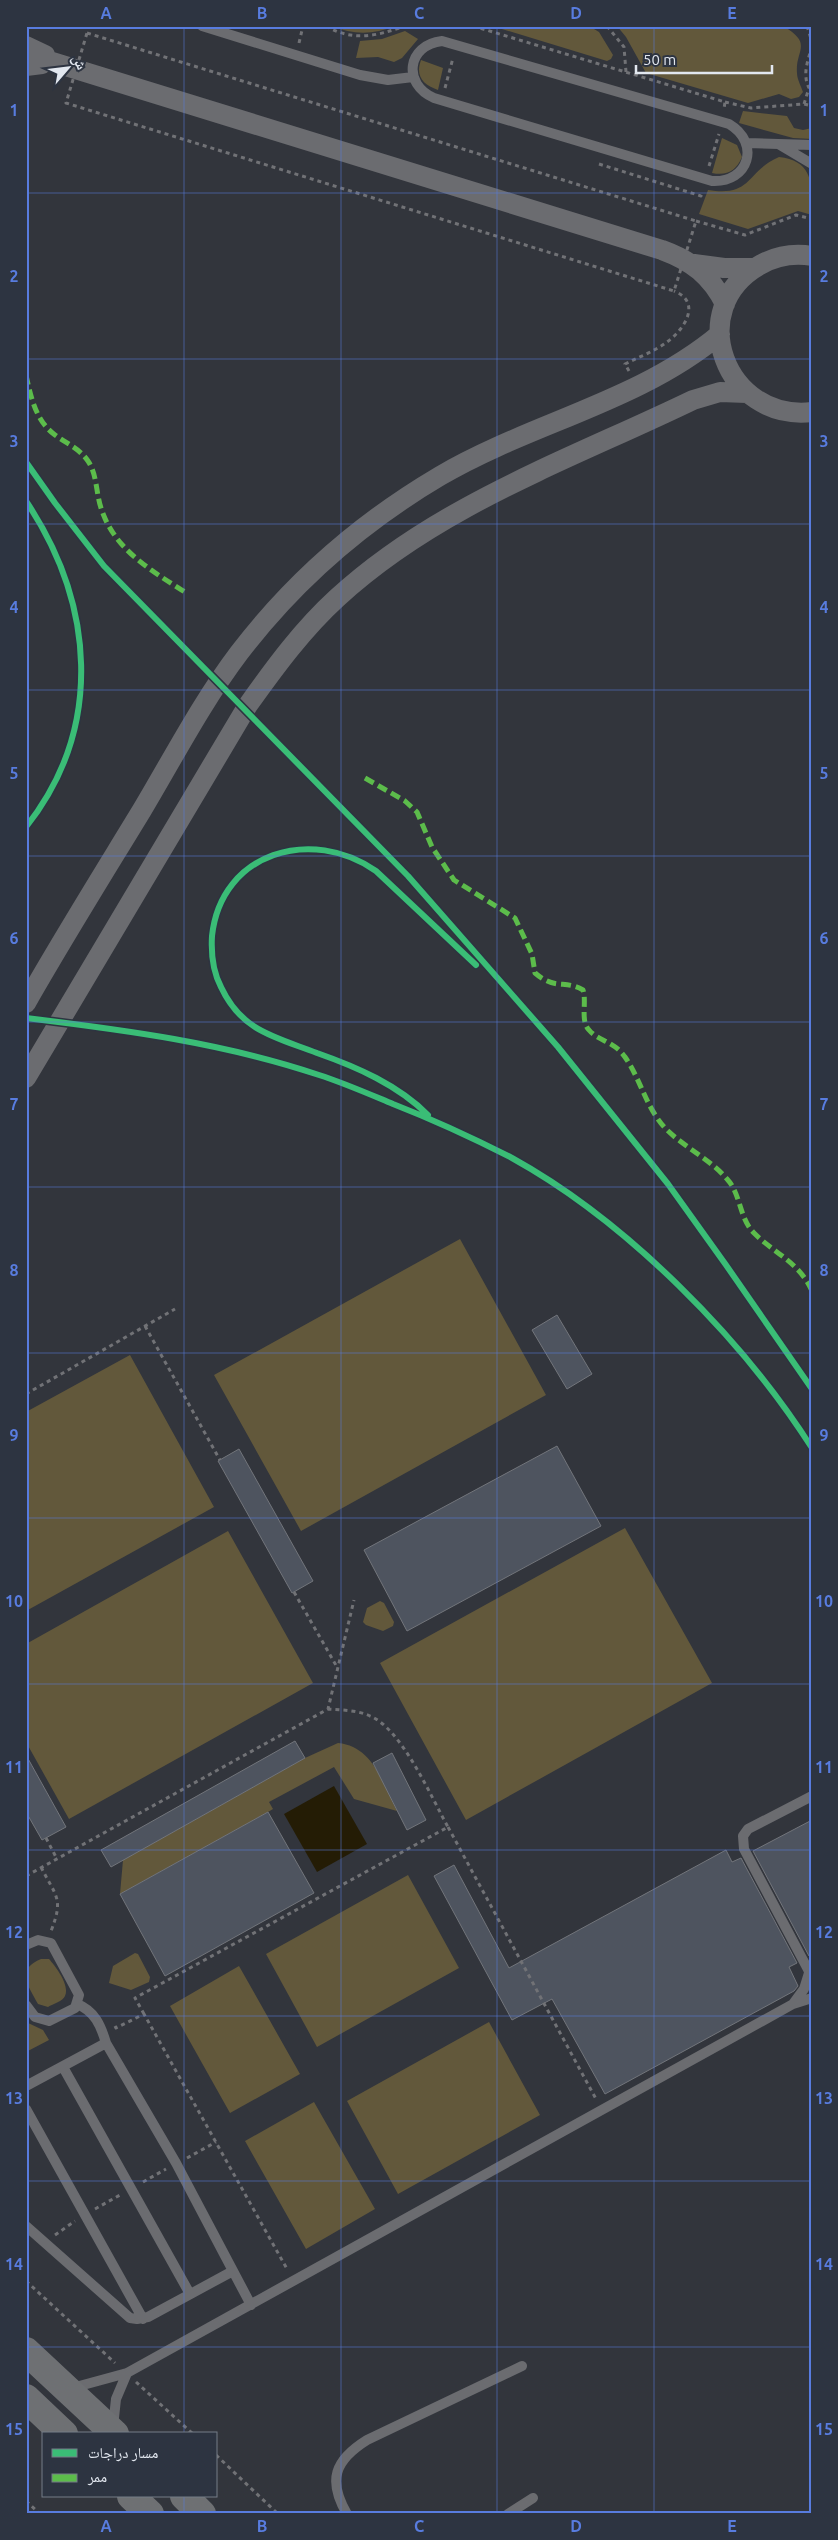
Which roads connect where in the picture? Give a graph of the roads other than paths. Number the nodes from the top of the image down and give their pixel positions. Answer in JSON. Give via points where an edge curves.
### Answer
{"nodes":[{"id":1,"x":202,"y":26,"type":"edge"},
{"id":2,"x":26,"y":46,"type":"edge"},
{"id":3,"x":46,"y":60,"type":"junction"},
{"id":4,"x":26,"y":66,"type":"edge"},
{"id":5,"x":413,"y":77,"type":"junction"},
{"id":6,"x":746,"y":143,"type":"junction"},
{"id":7,"x":779,"y":144,"type":"junction"},
{"id":8,"x":812,"y":144,"type":"edge"},
{"id":9,"x":812,"y":164,"type":"edge"},
{"id":10,"x":812,"y":256,"type":"edge"},
{"id":11,"x":694,"y":264,"type":"junction"},
{"id":12,"x":755,"y":268,"type":"junction"},
{"id":13,"x":726,"y":304,"type":"junction"},
{"id":14,"x":720,"y":334,"type":"junction"},
{"id":15,"x":747,"y":393,"type":"junction"},
{"id":16,"x":812,"y":412,"type":"edge"},
{"id":17,"x":31,"y":995,"type":"edge"},
{"id":18,"x":29,"y":1073,"type":"edge"},
{"id":19,"x":812,"y":1796,"type":"edge"},
{"id":20,"x":26,"y":1945,"type":"edge"},
{"id":21,"x":810,"y":1975,"type":"edge"},
{"id":22,"x":812,"y":1998,"type":"edge"},
{"id":23,"x":77,"y":2004,"type":"junction"},
{"id":24,"x":793,"y":2004,"type":"junction"},
{"id":25,"x":28,"y":2011,"type":"edge"},
{"id":26,"x":106,"y":2043,"type":"junction"},
{"id":27,"x":63,"y":2067,"type":"junction"},
{"id":28,"x":26,"y":2086,"type":"edge"},
{"id":29,"x":26,"y":2109,"type":"edge"},
{"id":30,"x":26,"y":2226,"type":"edge"},
{"id":31,"x":233,"y":2271,"type":"junction"},
{"id":32,"x":190,"y":2294,"type":"junction"},
{"id":33,"x":251,"y":2305,"type":"junction"},
{"id":34,"x":143,"y":2319,"type":"junction"},
{"id":35,"x":26,"y":2351,"type":"edge"},
{"id":36,"x":522,"y":2366,"type":"dead end"},
{"id":37,"x":127,"y":2374,"type":"junction"},
{"id":38,"x":67,"y":2389,"type":"junction"},
{"id":39,"x":26,"y":2398,"type":"edge"},
{"id":40,"x":62,"y":2432,"type":"edge"},
{"id":41,"x":113,"y":2432,"type":"edge"},
{"id":42,"x":114,"y":2432,"type":"edge"},
{"id":43,"x":133,"y":2498,"type":"edge"},
{"id":44,"x":186,"y":2498,"type":"edge"},
{"id":45,"x":533,"y":2498,"type":"dead end"},
{"id":46,"x":150,"y":2514,"type":"edge"},
{"id":47,"x":202,"y":2514,"type":"edge"},
{"id":48,"x":347,"y":2514,"type":"edge"},
{"id":49,"x":508,"y":2514,"type":"edge"}],
"edges":[{"from":1,"to":5,"type":"lane","via":[[360,75],[388,80]]},
{"from":2,"to":3,"type":"street","via":[[45,55]]},
{"from":3,"to":4,"type":"street","via":[[42,64]]},
{"from":3,"to":11,"type":"street","via":[[652,247]]},
{"from":5,"to":6,"type":"lane","via":[[413,62],[421,49],[442,41],[722,122],[737,128]]},
{"from":5,"to":6,"type":"lane","via":[[427,95],[442,101],[705,179],[721,182],[737,175],[746,161]]},
{"from":6,"to":7,"type":"lane"},
{"from":7,"to":8,"type":"lane"},
{"from":7,"to":9,"type":"lane"},
{"from":10,"to":12,"type":"street","via":[[779,257]]},
{"from":11,"to":12,"type":"street"},
{"from":11,"to":13,"type":"street","via":[[712,282]]},
{"from":12,"to":13,"type":"street","via":[[737,284]]},
{"from":13,"to":14,"type":"street"},
{"from":14,"to":15,"type":"street","via":[[726,364]]},
{"from":14,"to":17,"type":"street","via":[[690,357],[636,387],[442,475],[372,519],[308,575],[238,654]]},
{"from":15,"to":16,"type":"street","via":[[777,410]]},
{"from":15,"to":18,"type":"street","via":[[720,392],[693,400],[493,494],[426,529],[336,598],[296,641],[230,734]]},
{"from":19,"to":21,"type":"lane","via":[[748,1829],[742,1841]]},
{"from":20,"to":23,"type":"lane","via":[[38,1940],[47,1941],[56,1950],[77,1990]]},
{"from":21,"to":24,"type":"lane"},
{"from":22,"to":24,"type":"lane"},
{"from":23,"to":25,"type":"lane","via":[[49,2021],[39,2020]]},
{"from":23,"to":26,"type":"lane","via":[[91,2012]]},
{"from":24,"to":33,"type":"lane"},
{"from":26,"to":27,"type":"lane"},
{"from":26,"to":31,"type":"lane","via":[[176,2163]]},
{"from":27,"to":28,"type":"lane"},
{"from":27,"to":32,"type":"lane"},
{"from":29,"to":34,"type":"lane"},
{"from":30,"to":34,"type":"lane","via":[[124,2314]]},
{"from":31,"to":32,"type":"lane"},
{"from":31,"to":33,"type":"lane"},
{"from":32,"to":34,"type":"lane"},
{"from":33,"to":37,"type":"lane"},
{"from":35,"to":38,"type":"main road"},
{"from":36,"to":48,"type":"lane","via":[[367,2440],[350,2452],[339,2466],[335,2484]]},
{"from":37,"to":38,"type":"lane"},
{"from":37,"to":42,"type":"lane","via":[[113,2410]]},
{"from":38,"to":41,"type":"main road"},
{"from":39,"to":40,"type":"main road"},
{"from":43,"to":46,"type":"main road"},
{"from":44,"to":47,"type":"main road"},
{"from":45,"to":49,"type":"lane"}]}
